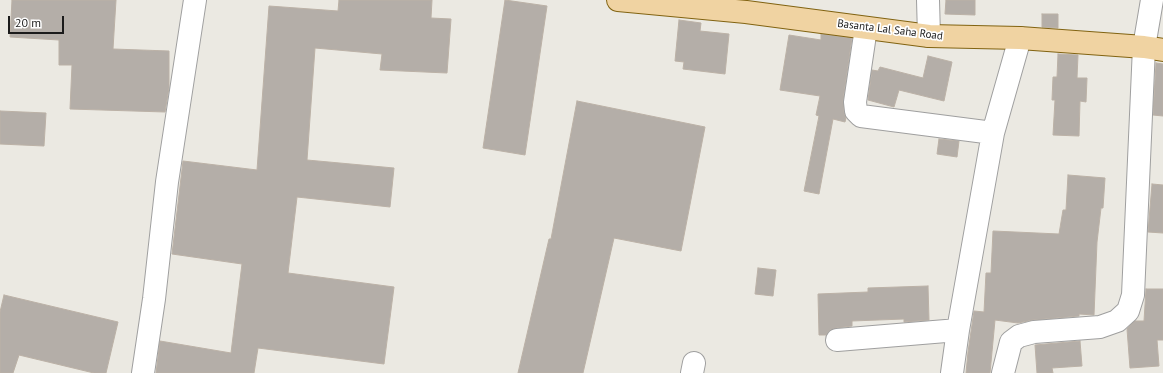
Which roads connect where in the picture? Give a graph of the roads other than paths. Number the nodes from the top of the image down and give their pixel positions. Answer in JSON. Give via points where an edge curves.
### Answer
{"nodes":[{"id":1,"x":195,"y":0,"type":"edge"},
{"id":2,"x":618,"y":0,"type":"edge"},
{"id":3,"x":928,"y":0,"type":"edge"},
{"id":4,"x":1152,"y":0,"type":"edge"},
{"id":5,"x":1156,"y":0,"type":"edge"},
{"id":6,"x":1163,"y":26,"type":"edge"},
{"id":7,"x":866,"y":28,"type":"junction"},
{"id":8,"x":929,"y":36,"type":"junction"},
{"id":9,"x":1020,"y":38,"type":"junction"},
{"id":10,"x":1154,"y":48,"type":"edge"},
{"id":11,"x":993,"y":133,"type":"junction"},
{"id":12,"x":958,"y":330,"type":"junction"},
{"id":13,"x":837,"y":340,"type":"dead end"},
{"id":14,"x":143,"y":373,"type":"edge"},
{"id":15,"x":952,"y":373,"type":"edge"},
{"id":16,"x":1003,"y":373,"type":"edge"}],
"edges":[{"from":1,"to":14,"type":"street","via":[[167,182]]},
{"from":2,"to":7,"type":"main road","name":"Basanta Lal Saha Road","via":[[746,12]]},
{"from":3,"to":8,"type":"street"},
{"from":4,"to":10,"type":"street"},
{"from":5,"to":6,"type":"street"},
{"from":7,"to":8,"type":"main road","name":"Basanta Lal Saha Road"},
{"from":7,"to":11,"type":"street","via":[[855,102],[856,111],[861,116]]},
{"from":8,"to":9,"type":"main road","name":"Basanta Lal Saha Road"},
{"from":9,"to":10,"type":"main road","name":"Basanta Lal Saha Road"},
{"from":9,"to":11,"type":"street"},
{"from":10,"to":16,"type":"street","via":[[1133,295],[1128,311],[1117,321],[1100,327],[1034,332],[1019,336],[1011,342]]},
{"from":11,"to":12,"type":"street"},
{"from":12,"to":13,"type":"street"},
{"from":12,"to":15,"type":"street"}]}
